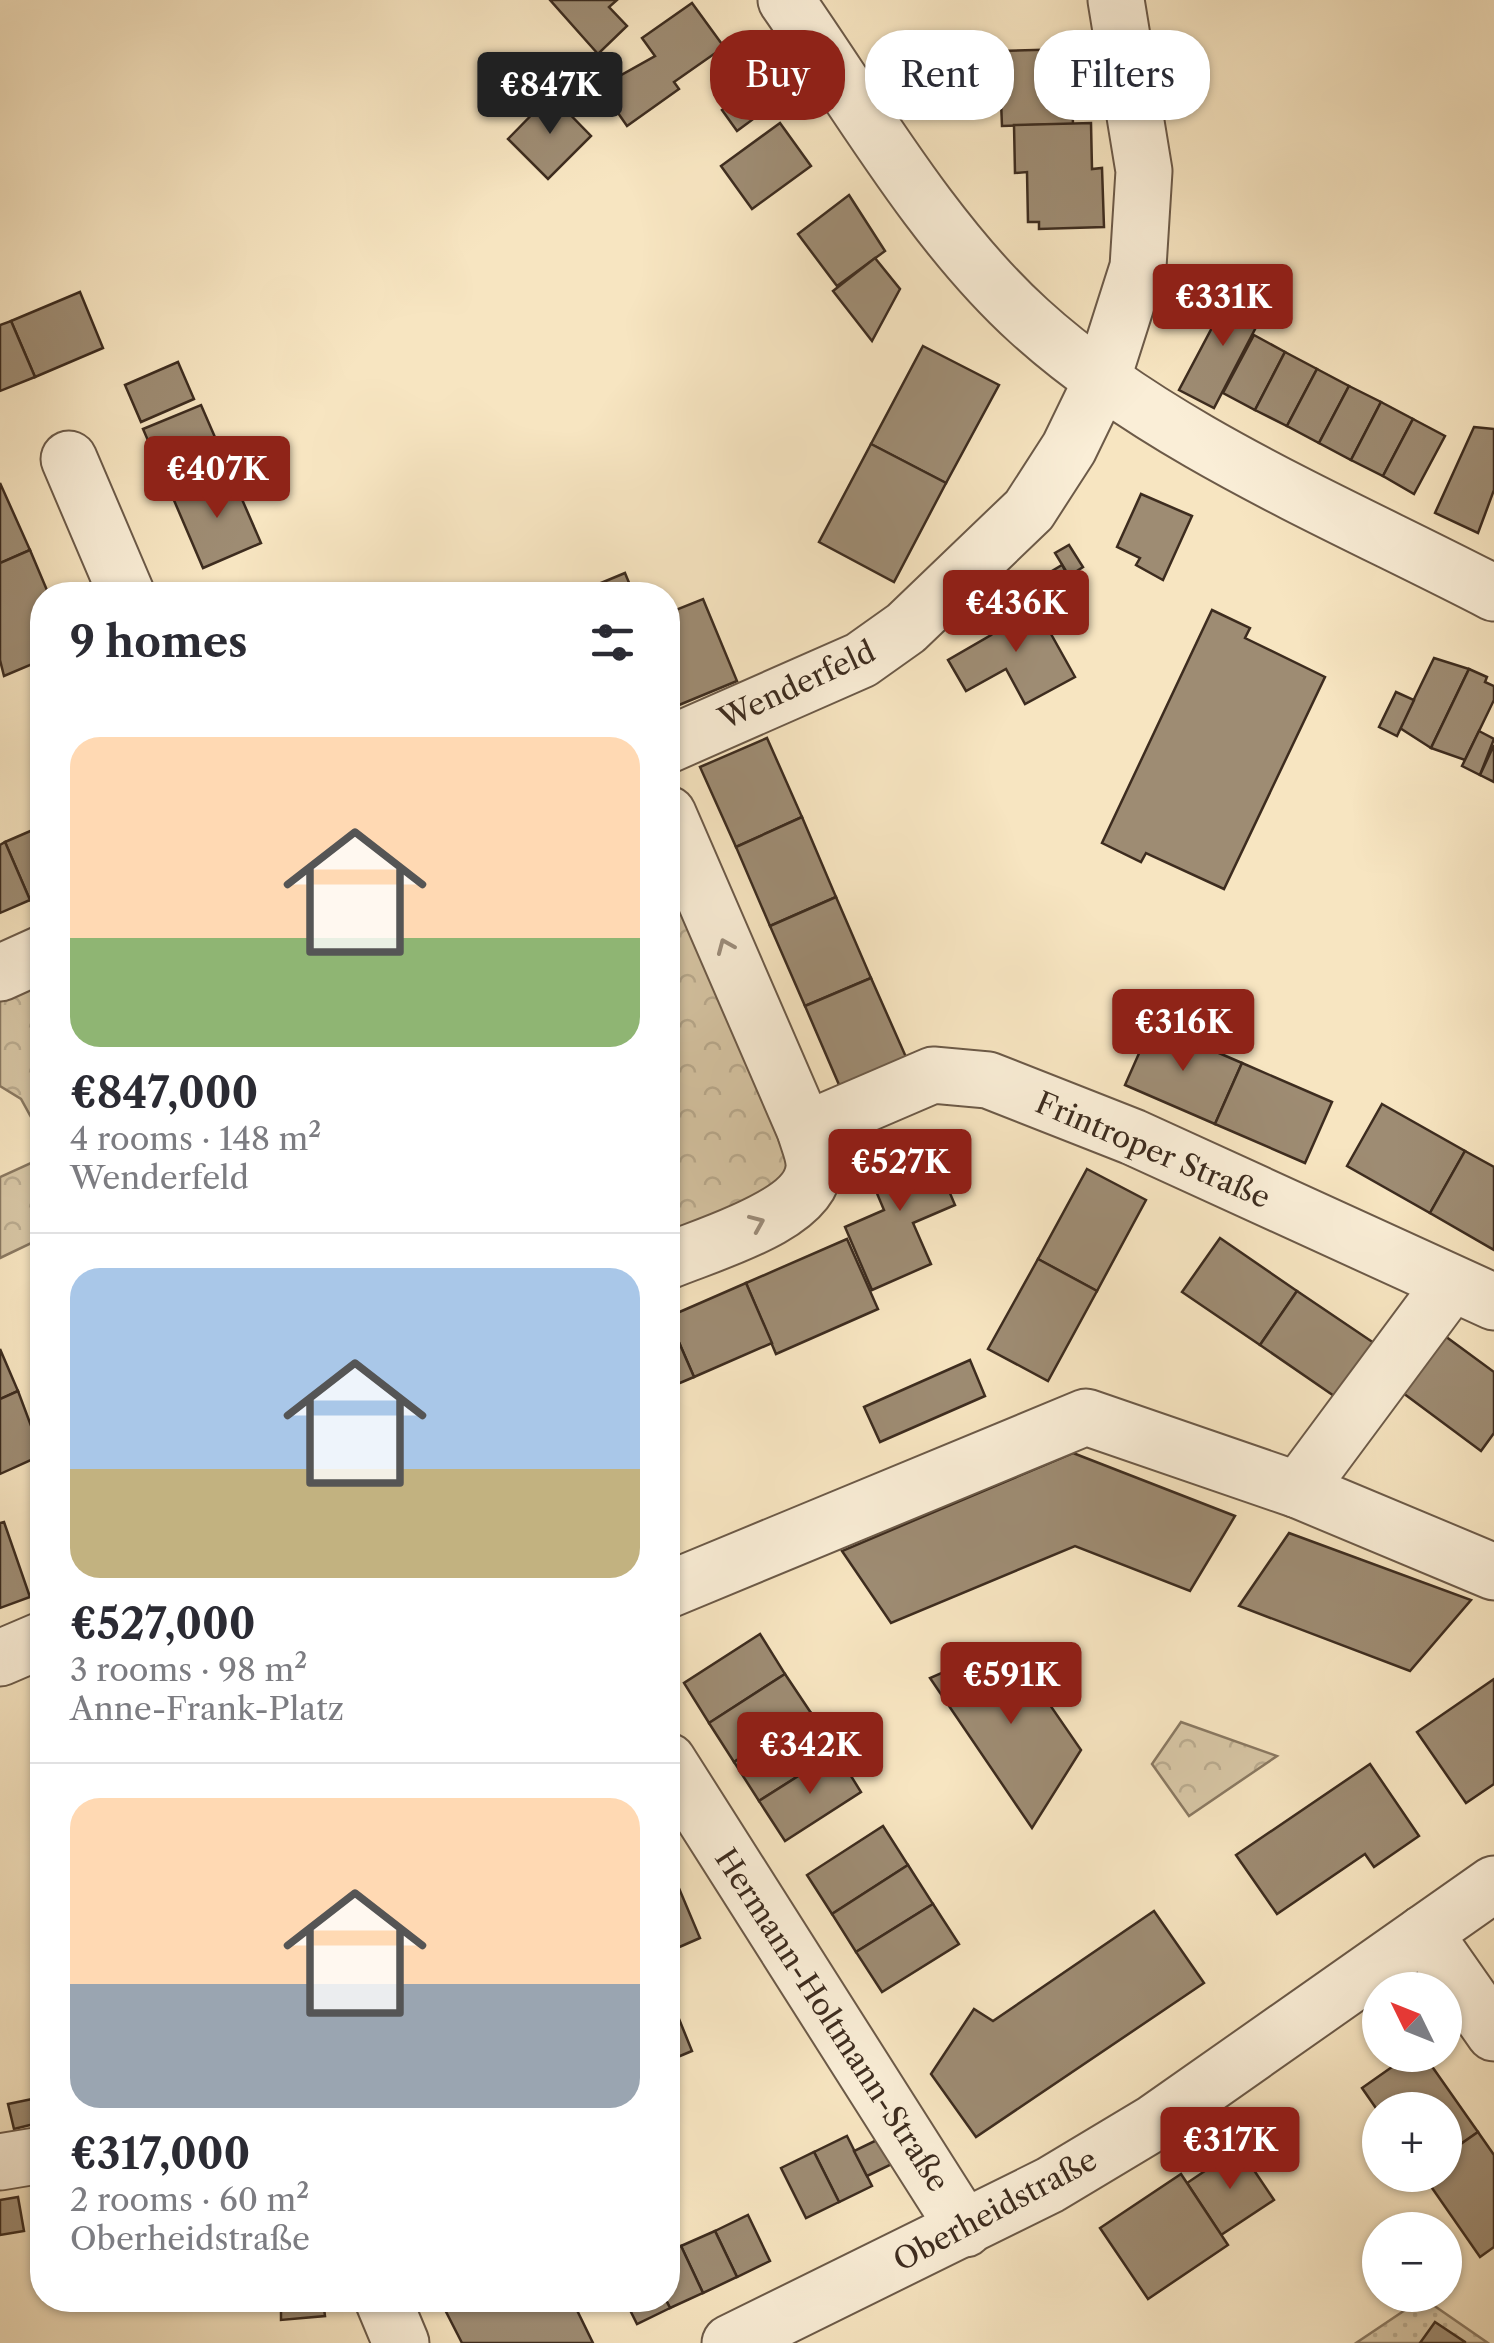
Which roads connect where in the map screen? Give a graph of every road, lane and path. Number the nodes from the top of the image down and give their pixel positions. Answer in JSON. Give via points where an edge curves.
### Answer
{"nodes":[{"id":1,"x":786,"y":0,"type":"edge"},
{"id":2,"x":1116,"y":0,"type":"edge"},
{"id":3,"x":1102,"y":380,"type":"junction"},
{"id":4,"x":68,"y":460,"type":"dead end"},
{"id":5,"x":121,"y":582,"type":"edge"},
{"id":6,"x":1494,"y":592,"type":"edge"},
{"id":7,"x":680,"y":740,"type":"edge"},
{"id":8,"x":680,"y":842,"type":"edge"},
{"id":9,"x":30,"y":959,"type":"edge"},
{"id":10,"x":0,"y":973,"type":"edge"},
{"id":11,"x":804,"y":1130,"type":"junction"},
{"id":12,"x":680,"y":1256,"type":"edge"},
{"id":13,"x":1472,"y":1293,"type":"edge"},
{"id":14,"x":1298,"y":1490,"type":"junction"},
{"id":15,"x":1494,"y":1572,"type":"edge"},
{"id":16,"x":680,"y":1585,"type":"edge"},
{"id":17,"x":30,"y":1645,"type":"edge"},
{"id":18,"x":0,"y":1658,"type":"edge"},
{"id":19,"x":680,"y":1780,"type":"edge"},
{"id":20,"x":1494,"y":1884,"type":"edge"},
{"id":21,"x":1424,"y":1933,"type":"junction"},
{"id":22,"x":1494,"y":2033,"type":"edge"},
{"id":23,"x":30,"y":2157,"type":"edge"},
{"id":24,"x":0,"y":2162,"type":"edge"},
{"id":25,"x":965,"y":2229,"type":"junction"},
{"id":26,"x":388,"y":2312,"type":"edge"},
{"id":27,"x":400,"y":2343,"type":"edge"},
{"id":28,"x":730,"y":2343,"type":"edge"}],
"edges":[{"from":1,"to":3,"type":"street","via":[[978,268],[1028,321]]},
{"from":2,"to":3,"type":"street","name":"Wenderfeld","via":[[1144,171],[1138,267]]},
{"from":3,"to":6,"type":"street","via":[[1168,424]]},
{"from":3,"to":7,"type":"street","name":"Wenderfeld","via":[[1029,510],[906,628],[861,660]]},
{"from":4,"to":5,"type":"street"},
{"from":11,"to":8,"type":"street","one_way":true},
{"from":9,"to":10,"type":"street"},
{"from":12,"to":11,"type":"street","one_way":true,"via":[[788,1210],[807,1194],[815,1166]]},
{"from":11,"to":13,"type":"street","name":"Frintroper Straße","via":[[934,1075],[988,1080],[1133,1138]]},
{"from":13,"to":14,"type":"street"},
{"from":14,"to":15,"type":"street"},
{"from":14,"to":16,"type":"street","via":[[1086,1417]]},
{"from":17,"to":18,"type":"street"},
{"from":19,"to":25,"type":"street","name":"Hermann-Holtmann-Straße"},
{"from":20,"to":21,"type":"street","name":"Oberheidstraße"},
{"from":21,"to":22,"type":"street"},
{"from":21,"to":25,"type":"street","name":"Oberheidstraße","via":[[1155,2122]]},
{"from":23,"to":24,"type":"street"},
{"from":25,"to":28,"type":"street","name":"Oberheidstraße"},
{"from":26,"to":27,"type":"street"}]}
